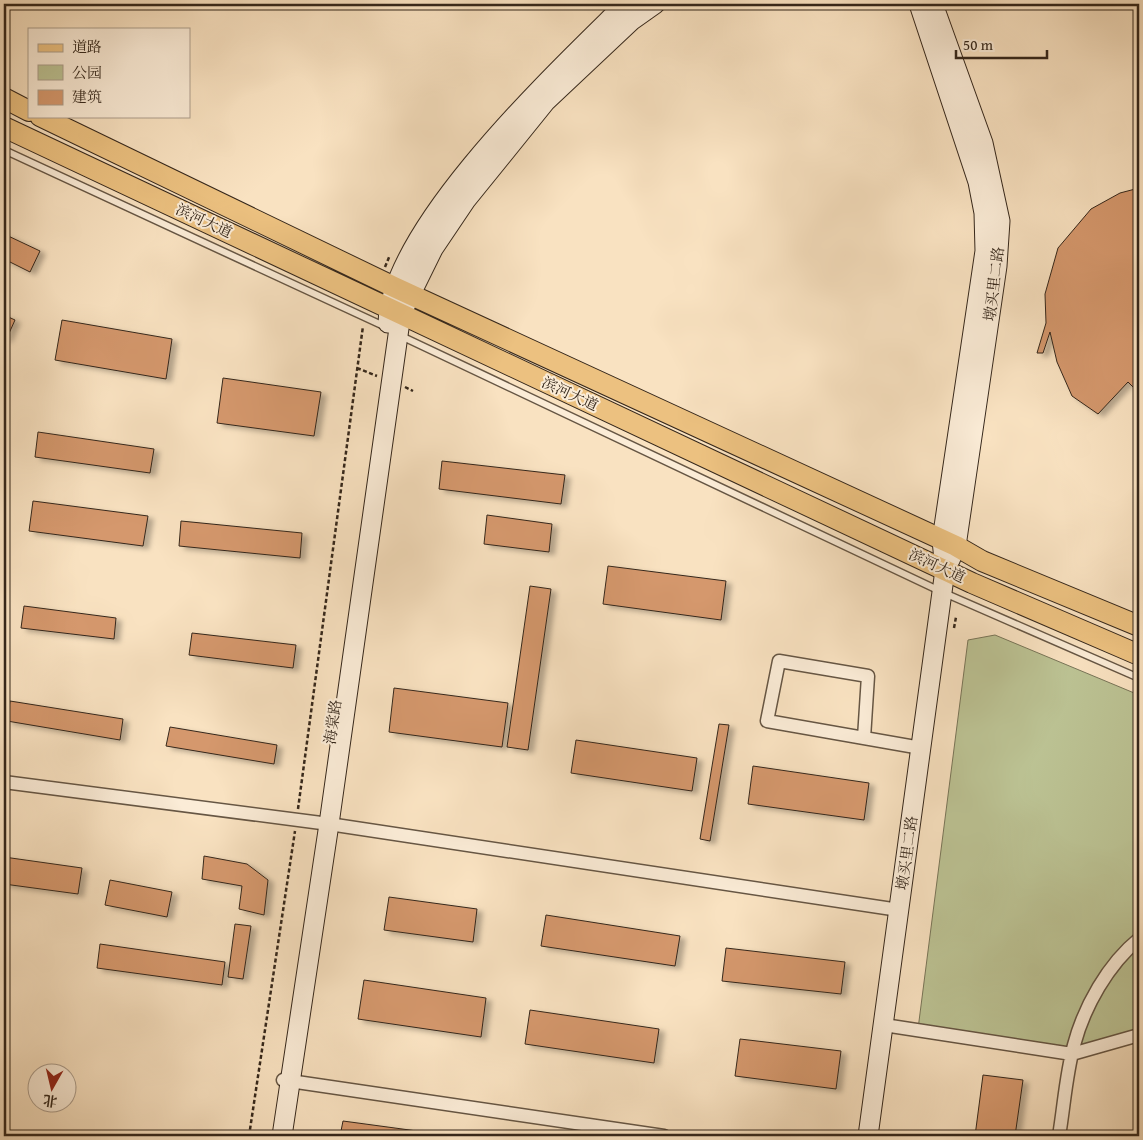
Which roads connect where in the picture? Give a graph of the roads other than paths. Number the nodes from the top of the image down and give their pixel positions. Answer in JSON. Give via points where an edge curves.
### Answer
{"nodes":[{"id":1,"x":919,"y":4,"type":"edge"},
{"id":2,"x":933,"y":4,"type":"edge"},
{"id":3,"x":632,"y":8,"type":"edge"},
{"id":4,"x":4,"y":98,"type":"edge"},
{"id":5,"x":28,"y":110,"type":"edge"},
{"id":6,"x":44,"y":118,"type":"edge"},
{"id":7,"x":4,"y":127,"type":"edge"},
{"id":8,"x":4,"y":150,"type":"edge"},
{"id":9,"x":394,"y":287,"type":"junction"},
{"id":10,"x":394,"y":321,"type":"junction"},
{"id":11,"x":949,"y":543,"type":"junction"},
{"id":12,"x":945,"y":570,"type":"junction"},
{"id":13,"x":942,"y":592,"type":"junction"},
{"id":14,"x":1139,"y":626,"type":"edge"},
{"id":15,"x":1139,"y":655,"type":"edge"},
{"id":16,"x":1139,"y":678,"type":"edge"},
{"id":17,"x":864,"y":738,"type":"junction"},
{"id":18,"x":921,"y":748,"type":"junction"},
{"id":19,"x":4,"y":782,"type":"edge"},
{"id":20,"x":324,"y":823,"type":"junction"},
{"id":21,"x":899,"y":910,"type":"junction"},
{"id":22,"x":1139,"y":939,"type":"edge"},
{"id":23,"x":884,"y":1025,"type":"junction"},
{"id":24,"x":1139,"y":1035,"type":"edge"},
{"id":25,"x":1072,"y":1054,"type":"junction"},
{"id":26,"x":286,"y":1080,"type":"junction"},
{"id":27,"x":272,"y":1136,"type":"edge"},
{"id":28,"x":282,"y":1136,"type":"edge"},
{"id":29,"x":664,"y":1136,"type":"edge"},
{"id":30,"x":868,"y":1136,"type":"edge"},
{"id":31,"x":1059,"y":1136,"type":"edge"}],
"edges":[{"from":1,"to":11,"type":"street","name":"墩买里二路","via":[[978,182],[984,213],[985,251]]},
{"from":2,"to":11,"type":"street","name":"墩买里二路","via":[[983,143],[1000,222],[997,266]]},
{"from":3,"to":9,"type":"street","name":"海棠路","via":[[533,116],[466,200],[433,249]]},
{"from":4,"to":5,"type":"main road"},
{"from":6,"to":9,"type":"main road","name":"滨河大道"},
{"from":7,"to":10,"type":"main road","name":"滨河大道"},
{"from":8,"to":10,"type":"lane","via":[[365,317]]},
{"from":9,"to":10,"type":"street","name":"海棠路"},
{"from":9,"to":11,"type":"main road","name":"滨河大道"},
{"from":10,"to":12,"type":"main road","name":"滨河大道"},
{"from":10,"to":13,"type":"lane"},
{"from":10,"to":20,"type":"street","name":"海棠路"},
{"from":11,"to":12,"type":"street","name":"墩买里二路"},
{"from":11,"to":14,"type":"main road","name":"滨河大道","via":[[982,561]]},
{"from":12,"to":13,"type":"street","name":"墩买里二路"},
{"from":12,"to":15,"type":"main road","name":"滨河大道"},
{"from":13,"to":16,"type":"lane"},
{"from":13,"to":18,"type":"street","name":"墩买里二路"},
{"from":17,"to":17,"type":"street","via":[[767,721],[779,661],[868,676]]},
{"from":17,"to":18,"type":"street"},
{"from":18,"to":21,"type":"street","name":"墩买里二路"},
{"from":19,"to":20,"type":"street"},
{"from":20,"to":21,"type":"street"},
{"from":20,"to":26,"type":"street","name":"海棠路"},
{"from":21,"to":23,"type":"street","name":"墩买里二路"},
{"from":22,"to":25,"type":"street","via":[[1094,994]]},
{"from":23,"to":25,"type":"street"},
{"from":23,"to":30,"type":"street","name":"墩买里二路"},
{"from":24,"to":25,"type":"street"},
{"from":25,"to":31,"type":"street"},
{"from":26,"to":27,"type":"street","name":"海棠路"},
{"from":26,"to":28,"type":"street","name":"海棠路"},
{"from":26,"to":29,"type":"street"}]}
